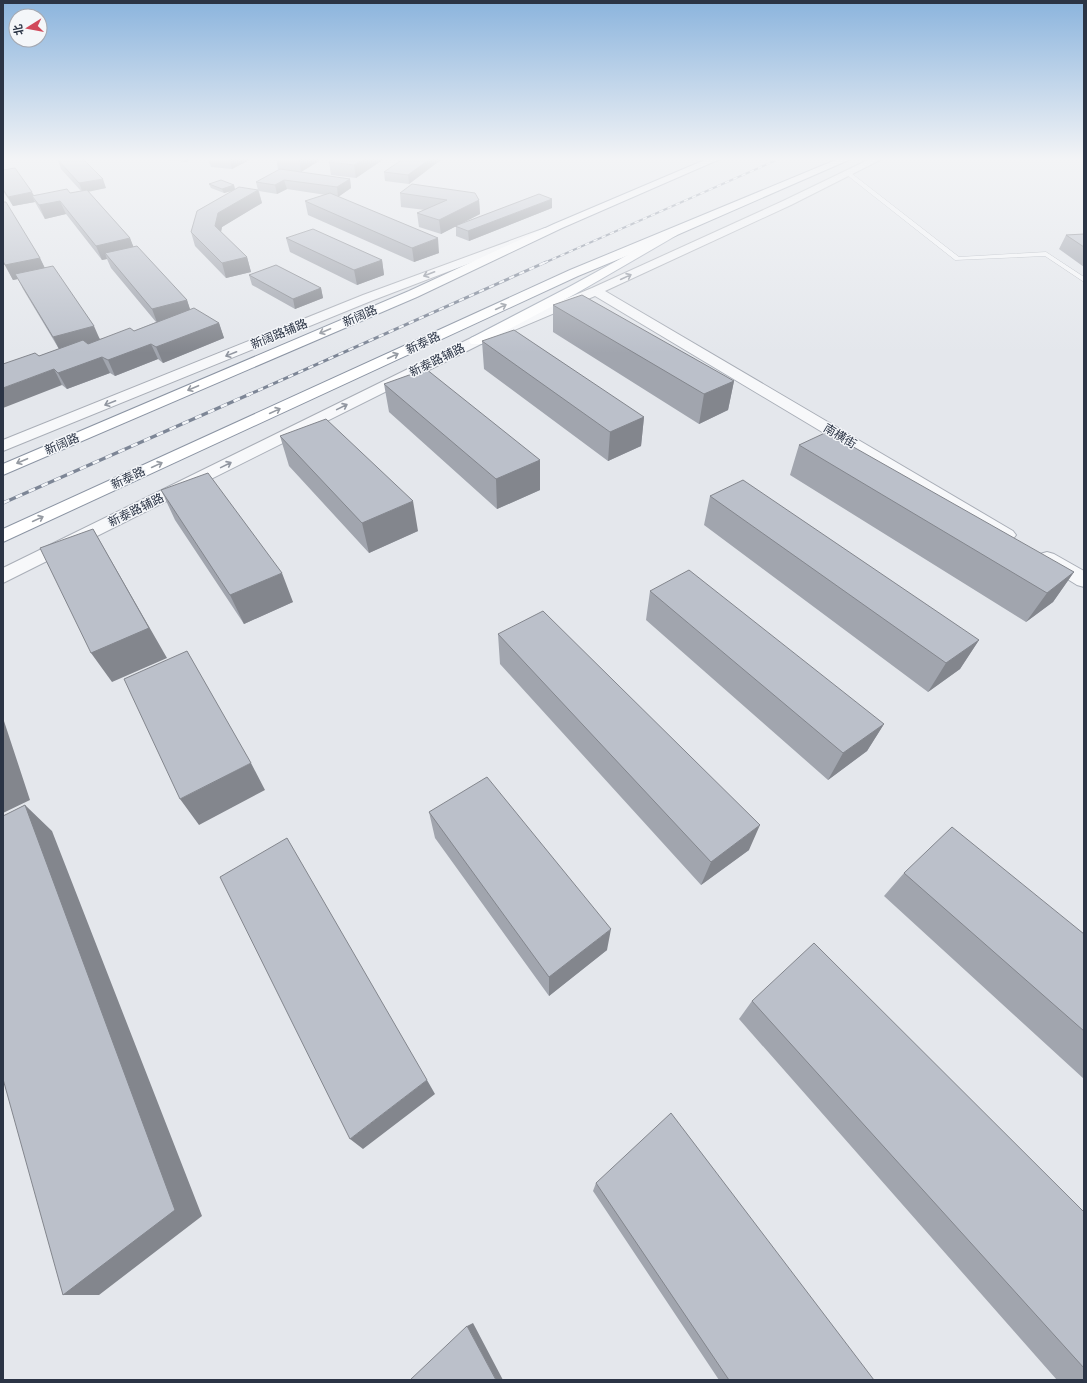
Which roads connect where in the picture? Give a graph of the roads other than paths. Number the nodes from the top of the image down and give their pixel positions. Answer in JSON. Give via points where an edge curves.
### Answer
{"nodes":[{"id":1,"x":564,"y":224,"type":"edge"},
{"id":2,"x":695,"y":224,"type":"edge"},
{"id":3,"x":742,"y":224,"type":"edge"},
{"id":4,"x":912,"y":224,"type":"edge"},
{"id":5,"x":558,"y":226,"type":"junction"},
{"id":6,"x":673,"y":233,"type":"junction"},
{"id":7,"x":1084,"y":280,"type":"edge"},
{"id":8,"x":596,"y":291,"type":"junction"},
{"id":9,"x":476,"y":341,"type":"junction"},
{"id":10,"x":3,"y":446,"type":"edge"},
{"id":11,"x":3,"y":470,"type":"edge"},
{"id":12,"x":3,"y":536,"type":"edge"},
{"id":13,"x":1022,"y":544,"type":"edge"},
{"id":14,"x":1036,"y":552,"type":"edge"},
{"id":15,"x":3,"y":576,"type":"edge"},
{"id":16,"x":1084,"y":580,"type":"edge"}],
"edges":[{"from":1,"to":5,"type":"main road","name":"新阔路"},
{"from":2,"to":6,"type":"main road","name":"新泰路"},
{"from":8,"to":3,"type":"street","name":"新泰路辅路","one_way":true},
{"from":4,"to":7,"type":"lane","via":[[957,259],[1046,254]]},
{"from":5,"to":10,"type":"street","name":"新阔路辅路","one_way":true,"via":[[367,298]]},
{"from":5,"to":11,"type":"main road","name":"新阔路","one_way":true,"via":[[413,294]]},
{"from":6,"to":9,"type":"main road"},
{"from":12,"to":6,"type":"main road","name":"新泰路","one_way":true,"via":[[574,273]]},
{"from":8,"to":9,"type":"street","name":"新泰路辅路"},
{"from":8,"to":13,"type":"street","name":"南横街"},
{"from":15,"to":9,"type":"street","name":"新泰路辅路","one_way":true},
{"from":14,"to":16,"type":"street"}]}
